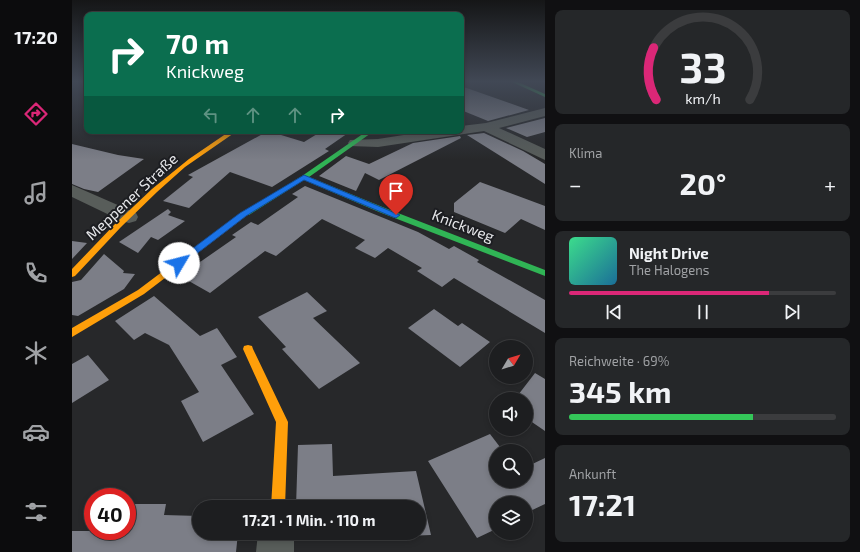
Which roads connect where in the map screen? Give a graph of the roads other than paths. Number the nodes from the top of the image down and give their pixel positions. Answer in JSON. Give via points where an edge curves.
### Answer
{"nodes":[{"id":1,"x":545,"y":112,"type":"edge"},
{"id":2,"x":486,"y":127,"type":"junction"},
{"id":3,"x":464,"y":130,"type":"edge"},
{"id":4,"x":229,"y":134,"type":"edge"},
{"id":5,"x":367,"y":134,"type":"edge"},
{"id":6,"x":435,"y":134,"type":"edge"},
{"id":7,"x":355,"y":143,"type":"junction"},
{"id":8,"x":545,"y":155,"type":"edge"},
{"id":9,"x":304,"y":177,"type":"junction"},
{"id":10,"x":72,"y":190,"type":"edge"},
{"id":11,"x":129,"y":217,"type":"junction"},
{"id":12,"x":545,"y":273,"type":"edge"},
{"id":13,"x":72,"y":274,"type":"edge"},
{"id":14,"x":72,"y":333,"type":"edge"},
{"id":15,"x":248,"y":349,"type":"dead end"},
{"id":16,"x":278,"y":500,"type":"edge"},
{"id":17,"x":276,"y":540,"type":"edge"},
{"id":18,"x":276,"y":552,"type":"edge"}],
"edges":[{"from":1,"to":2,"type":"street"},
{"from":2,"to":3,"type":"street"},
{"from":2,"to":8,"type":"street"},
{"from":4,"to":11,"type":"street","name":"Meppener Straße","via":[[167,179]]},
{"from":5,"to":7,"type":"street"},
{"from":6,"to":7,"type":"street"},
{"from":7,"to":9,"type":"street"},
{"from":9,"to":12,"type":"street","name":"Knickweg"},
{"from":9,"to":14,"type":"street","via":[[243,215],[141,292]]},
{"from":10,"to":11,"type":"street"},
{"from":11,"to":13,"type":"street","name":"Meppener Straße"},
{"from":15,"to":16,"type":"street","via":[[282,422]]},
{"from":17,"to":18,"type":"street"}]}
